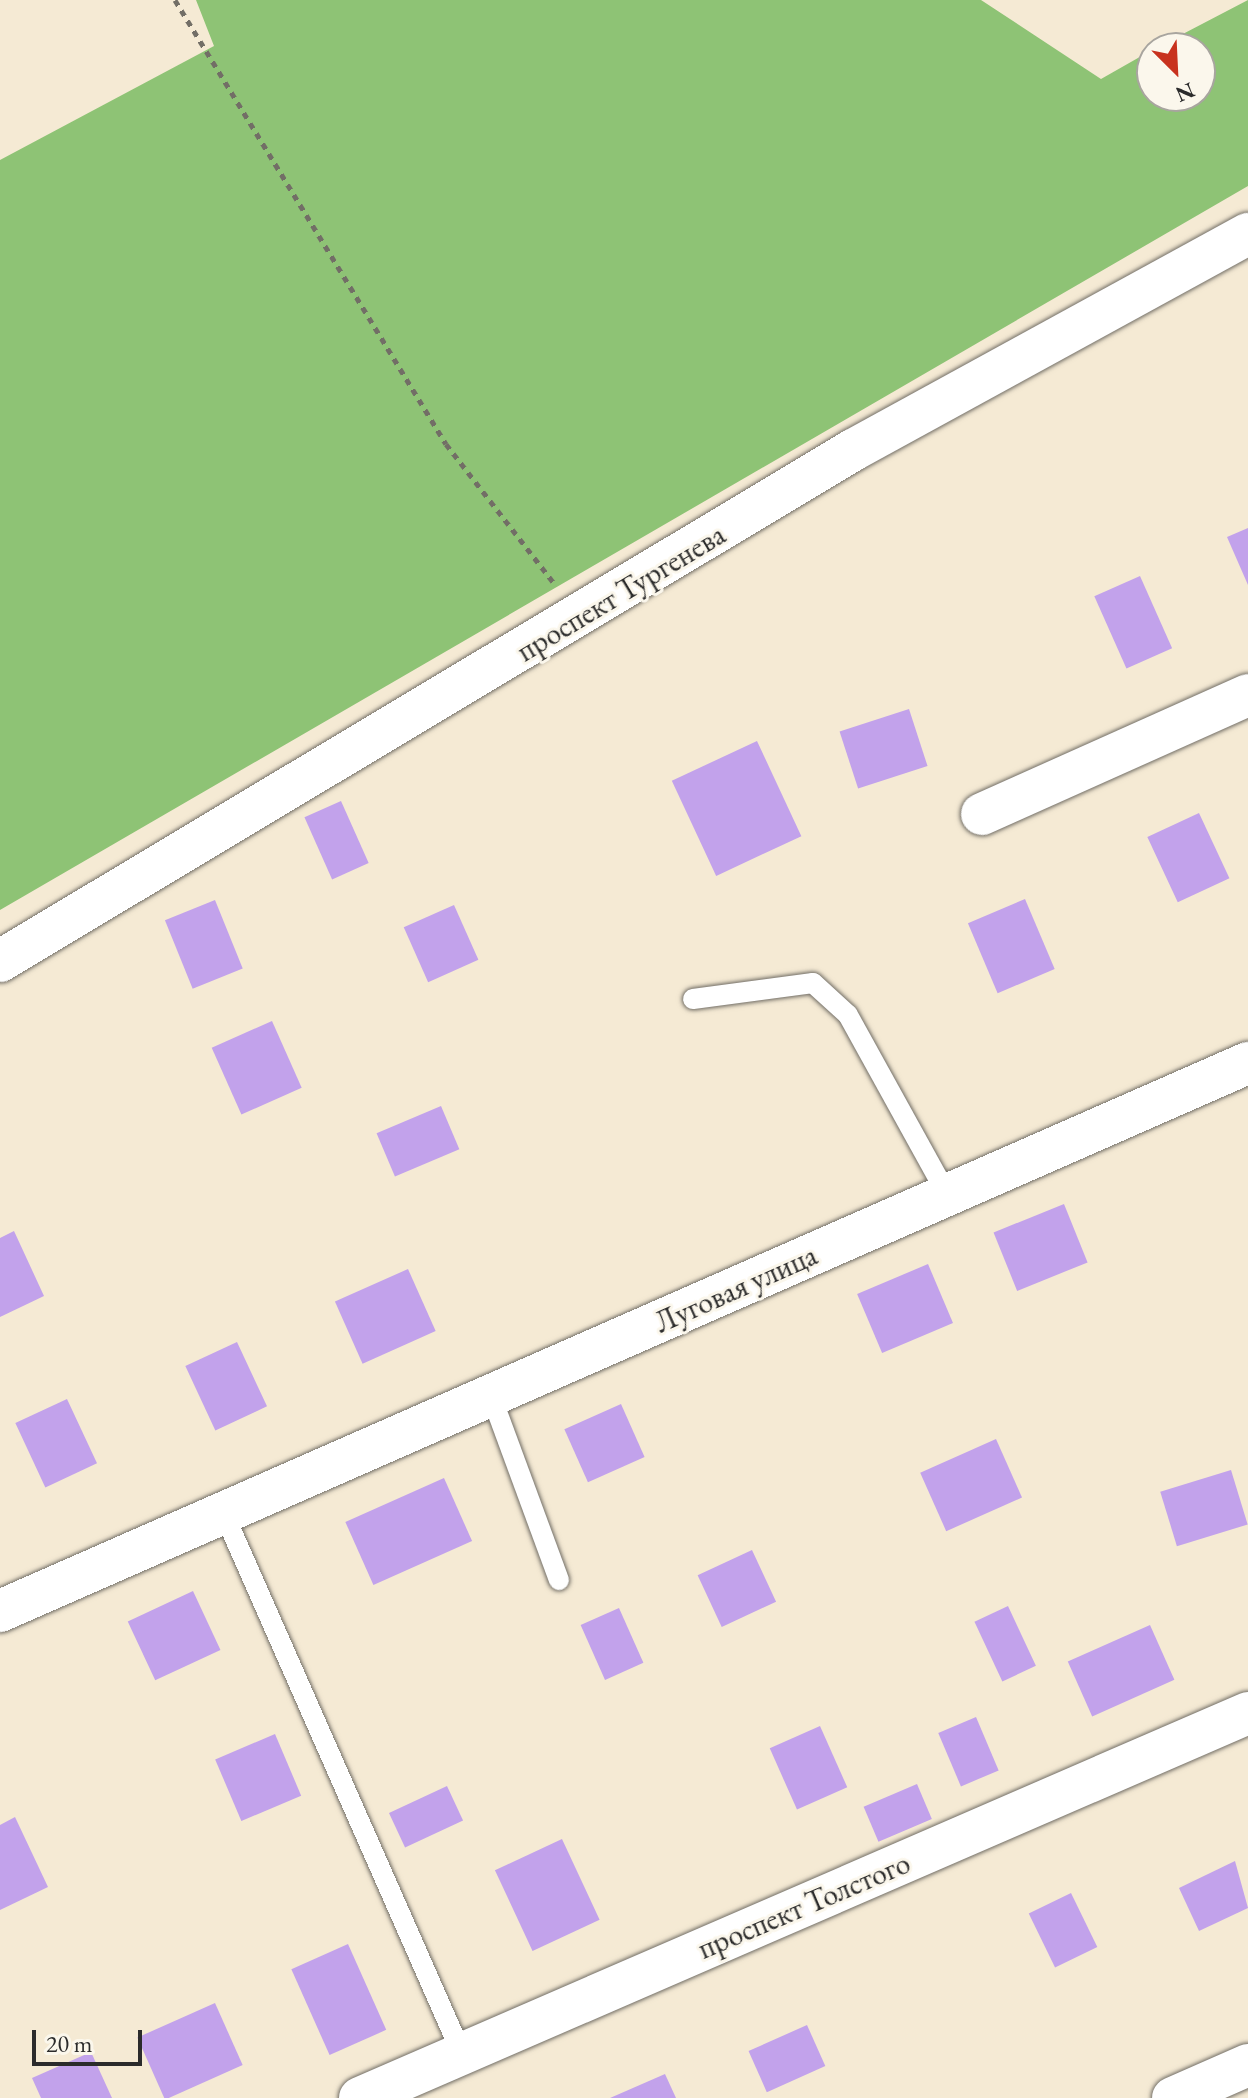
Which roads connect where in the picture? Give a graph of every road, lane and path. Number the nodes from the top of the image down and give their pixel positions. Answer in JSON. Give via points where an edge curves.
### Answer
{"nodes":[{"id":1,"x":175,"y":0,"type":"edge"},
{"id":2,"x":1248,"y":234,"type":"edge"},
{"id":3,"x":583,"y":617,"type":"junction"},
{"id":4,"x":1248,"y":695,"type":"edge"},
{"id":5,"x":982,"y":814,"type":"dead end"},
{"id":6,"x":0,"y":961,"type":"edge"},
{"id":7,"x":693,"y":999,"type":"dead end"},
{"id":8,"x":1248,"y":1063,"type":"edge"},
{"id":9,"x":948,"y":1196,"type":"junction"},
{"id":10,"x":492,"y":1398,"type":"junction"},
{"id":11,"x":225,"y":1516,"type":"junction"},
{"id":12,"x":559,"y":1580,"type":"dead end"},
{"id":13,"x":0,"y":1611,"type":"edge"},
{"id":14,"x":1248,"y":1713,"type":"edge"},
{"id":15,"x":462,"y":2054,"type":"junction"},
{"id":16,"x":1248,"y":2065,"type":"edge"},
{"id":17,"x":360,"y":2098,"type":"edge"},
{"id":18,"x":1173,"y":2098,"type":"edge"}],
"edges":[{"from":1,"to":3,"type":"path","via":[[446,444]]},
{"from":2,"to":3,"type":"street","name":"проспект Тургенева","via":[[853,450]]},
{"from":3,"to":6,"type":"street","name":"проспект Тургенева"},
{"from":4,"to":5,"type":"street"},
{"from":7,"to":9,"type":"lane","via":[[813,983],[848,1015]]},
{"from":8,"to":9,"type":"street","name":"Луговая улица"},
{"from":9,"to":10,"type":"street","name":"Луговая улица"},
{"from":10,"to":11,"type":"street","name":"Луговая улица"},
{"from":10,"to":12,"type":"lane"},
{"from":11,"to":13,"type":"street","name":"Луговая улица"},
{"from":11,"to":15,"type":"lane"},
{"from":14,"to":15,"type":"street","name":"проспект Толстого"},
{"from":15,"to":17,"type":"street","name":"проспект Толстого"},
{"from":16,"to":18,"type":"street"}]}
